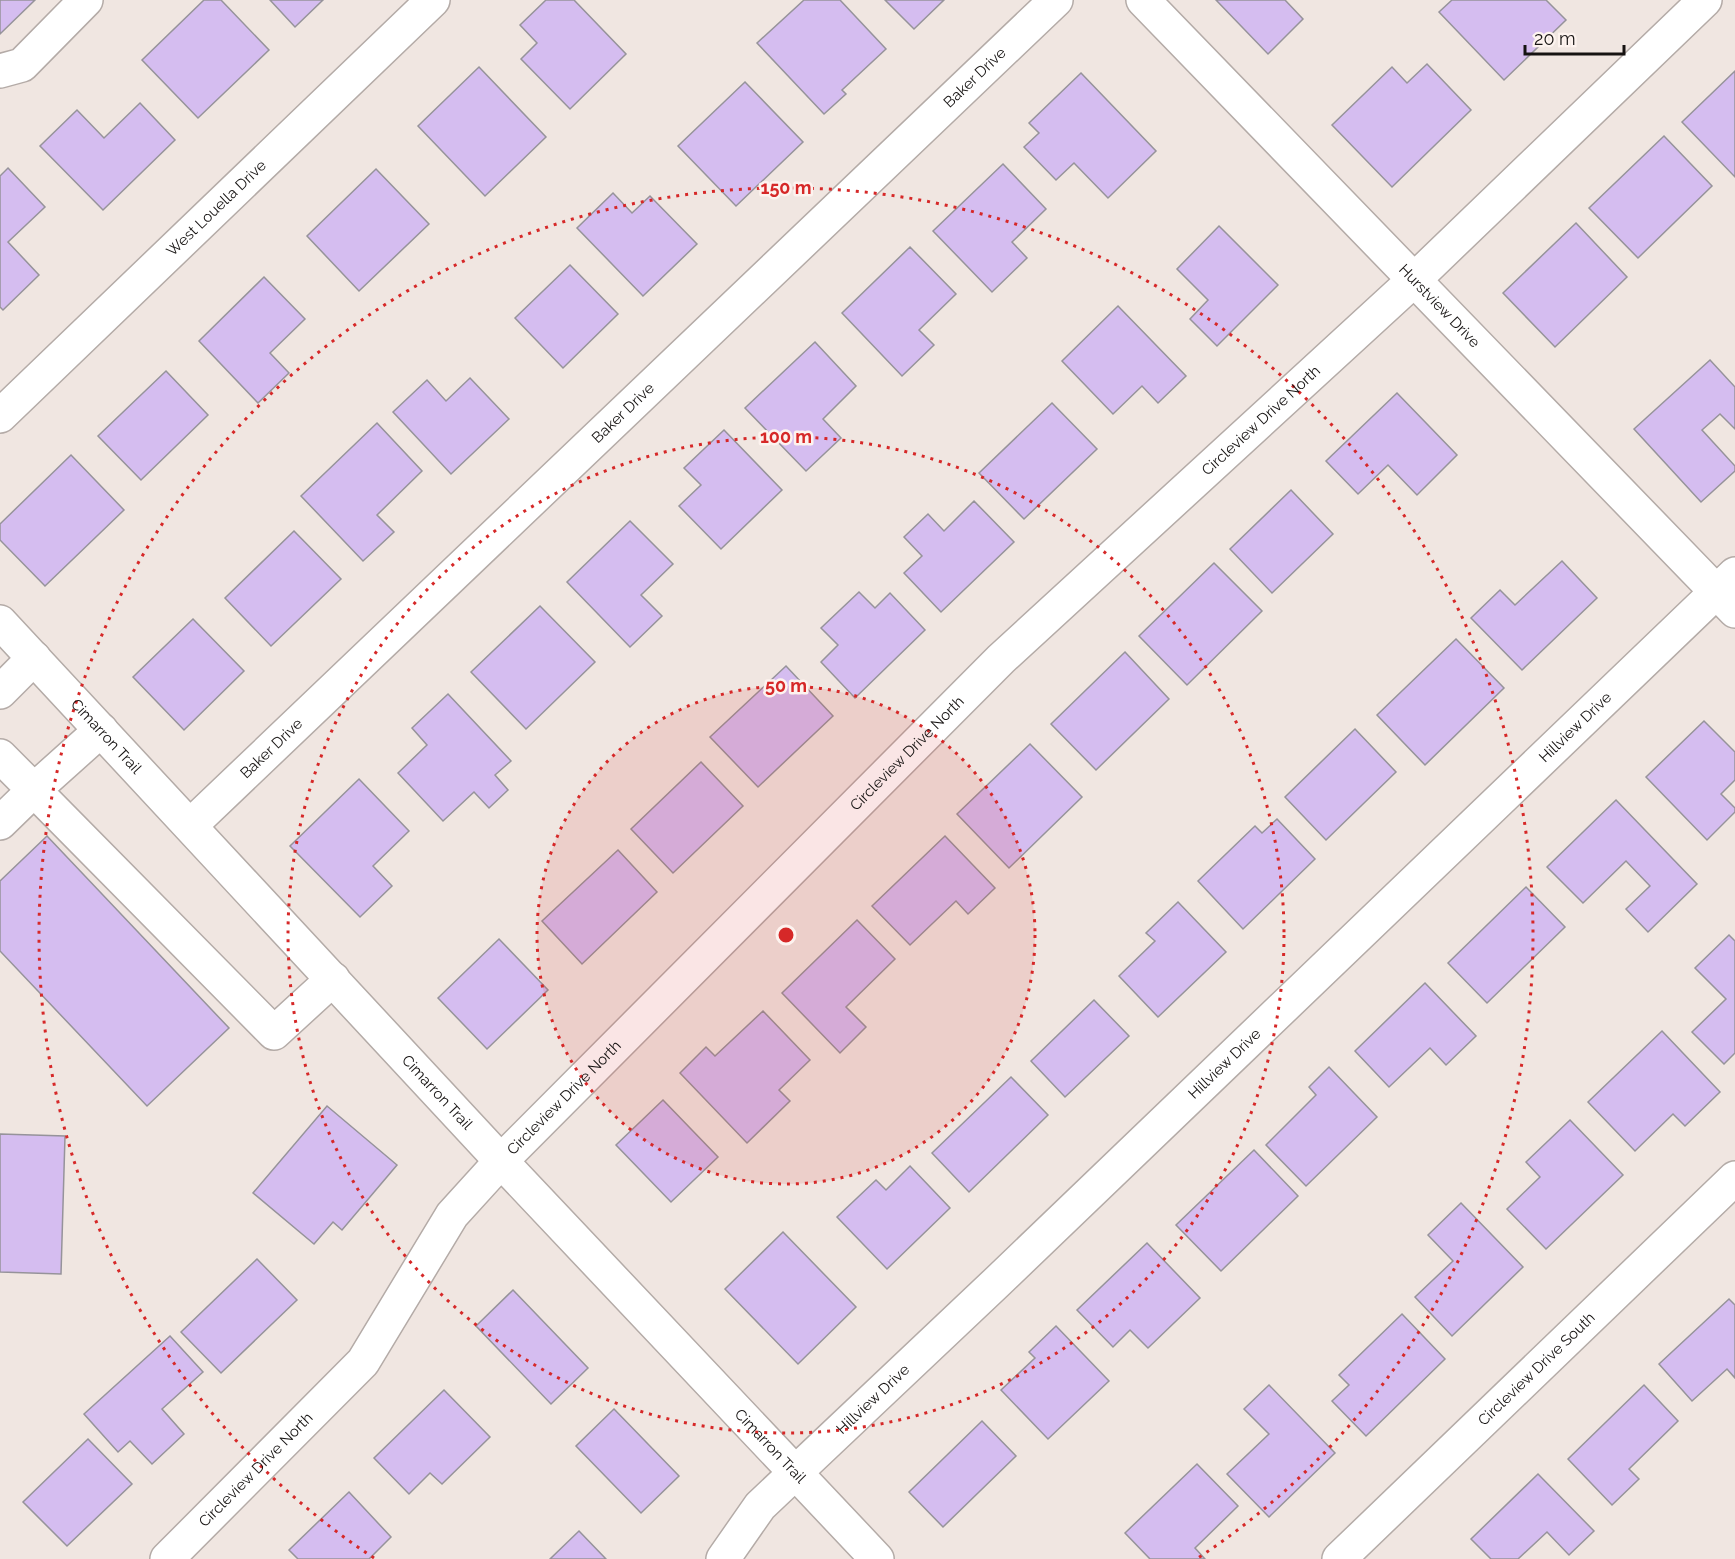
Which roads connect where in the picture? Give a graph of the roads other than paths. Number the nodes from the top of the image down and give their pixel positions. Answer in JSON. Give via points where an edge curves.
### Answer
{"nodes":[{"id":1,"x":87,"y":0,"type":"edge"},
{"id":2,"x":433,"y":0,"type":"edge"},
{"id":3,"x":1056,"y":0,"type":"edge"},
{"id":4,"x":1143,"y":0,"type":"edge"},
{"id":5,"x":1705,"y":0,"type":"edge"},
{"id":6,"x":0,"y":71,"type":"edge"},
{"id":7,"x":1414,"y":280,"type":"junction"},
{"id":8,"x":0,"y":416,"type":"edge"},
{"id":9,"x":1729,"y":593,"type":"edge"},
{"id":10,"x":0,"y":622,"type":"edge"},
{"id":11,"x":34,"y":658,"type":"junction"},
{"id":12,"x":0,"y":692,"type":"edge"},
{"id":13,"x":101,"y":730,"type":"junction"},
{"id":14,"x":0,"y":756,"type":"edge"},
{"id":15,"x":34,"y":790,"type":"junction"},
{"id":16,"x":0,"y":823,"type":"edge"},
{"id":17,"x":191,"y":825,"type":"junction"},
{"id":18,"x":333,"y":979,"type":"junction"},
{"id":19,"x":501,"y":1161,"type":"junction"},
{"id":20,"x":1735,"y":1178,"type":"edge"},
{"id":21,"x":795,"y":1473,"type":"junction"},
{"id":22,"x":167,"y":1559,"type":"edge"},
{"id":23,"x":723,"y":1559,"type":"edge"},
{"id":24,"x":877,"y":1559,"type":"edge"},
{"id":25,"x":1339,"y":1559,"type":"edge"}],
"edges":[{"from":1,"to":6,"type":"street","via":[[22,65]]},
{"from":2,"to":8,"type":"street","name":"West Louella Drive"},
{"from":3,"to":17,"type":"street","name":"Baker Drive"},
{"from":4,"to":7,"type":"street","name":"Hurstview Drive"},
{"from":5,"to":7,"type":"street","name":"Circleview Drive North"},
{"from":7,"to":9,"type":"street","name":"Hurstview Drive"},
{"from":7,"to":19,"type":"street","name":"Circleview Drive North","via":[[1001,658]]},
{"from":9,"to":21,"type":"street","name":"Hillview Drive"},
{"from":10,"to":11,"type":"street","name":"Cimarron Trail"},
{"from":11,"to":12,"type":"street"},
{"from":11,"to":13,"type":"street","name":"Cimarron Trail"},
{"from":13,"to":15,"type":"street"},
{"from":13,"to":17,"type":"street","name":"Cimarron Trail"},
{"from":14,"to":15,"type":"street"},
{"from":15,"to":16,"type":"street"},
{"from":15,"to":18,"type":"street","via":[[274,1033]]},
{"from":17,"to":18,"type":"street","name":"Cimarron Trail"},
{"from":18,"to":19,"type":"street","name":"Cimarron Trail"},
{"from":19,"to":21,"type":"street","name":"Cimarron Trail"},
{"from":19,"to":22,"type":"street","name":"Circleview Drive North","via":[[452,1215],[363,1362]]},
{"from":20,"to":25,"type":"street","name":"Circleview Drive South"},
{"from":21,"to":23,"type":"street","name":"Hillview Drive","via":[[760,1506]]},
{"from":21,"to":24,"type":"street","name":"Cimarron Trail"}]}
